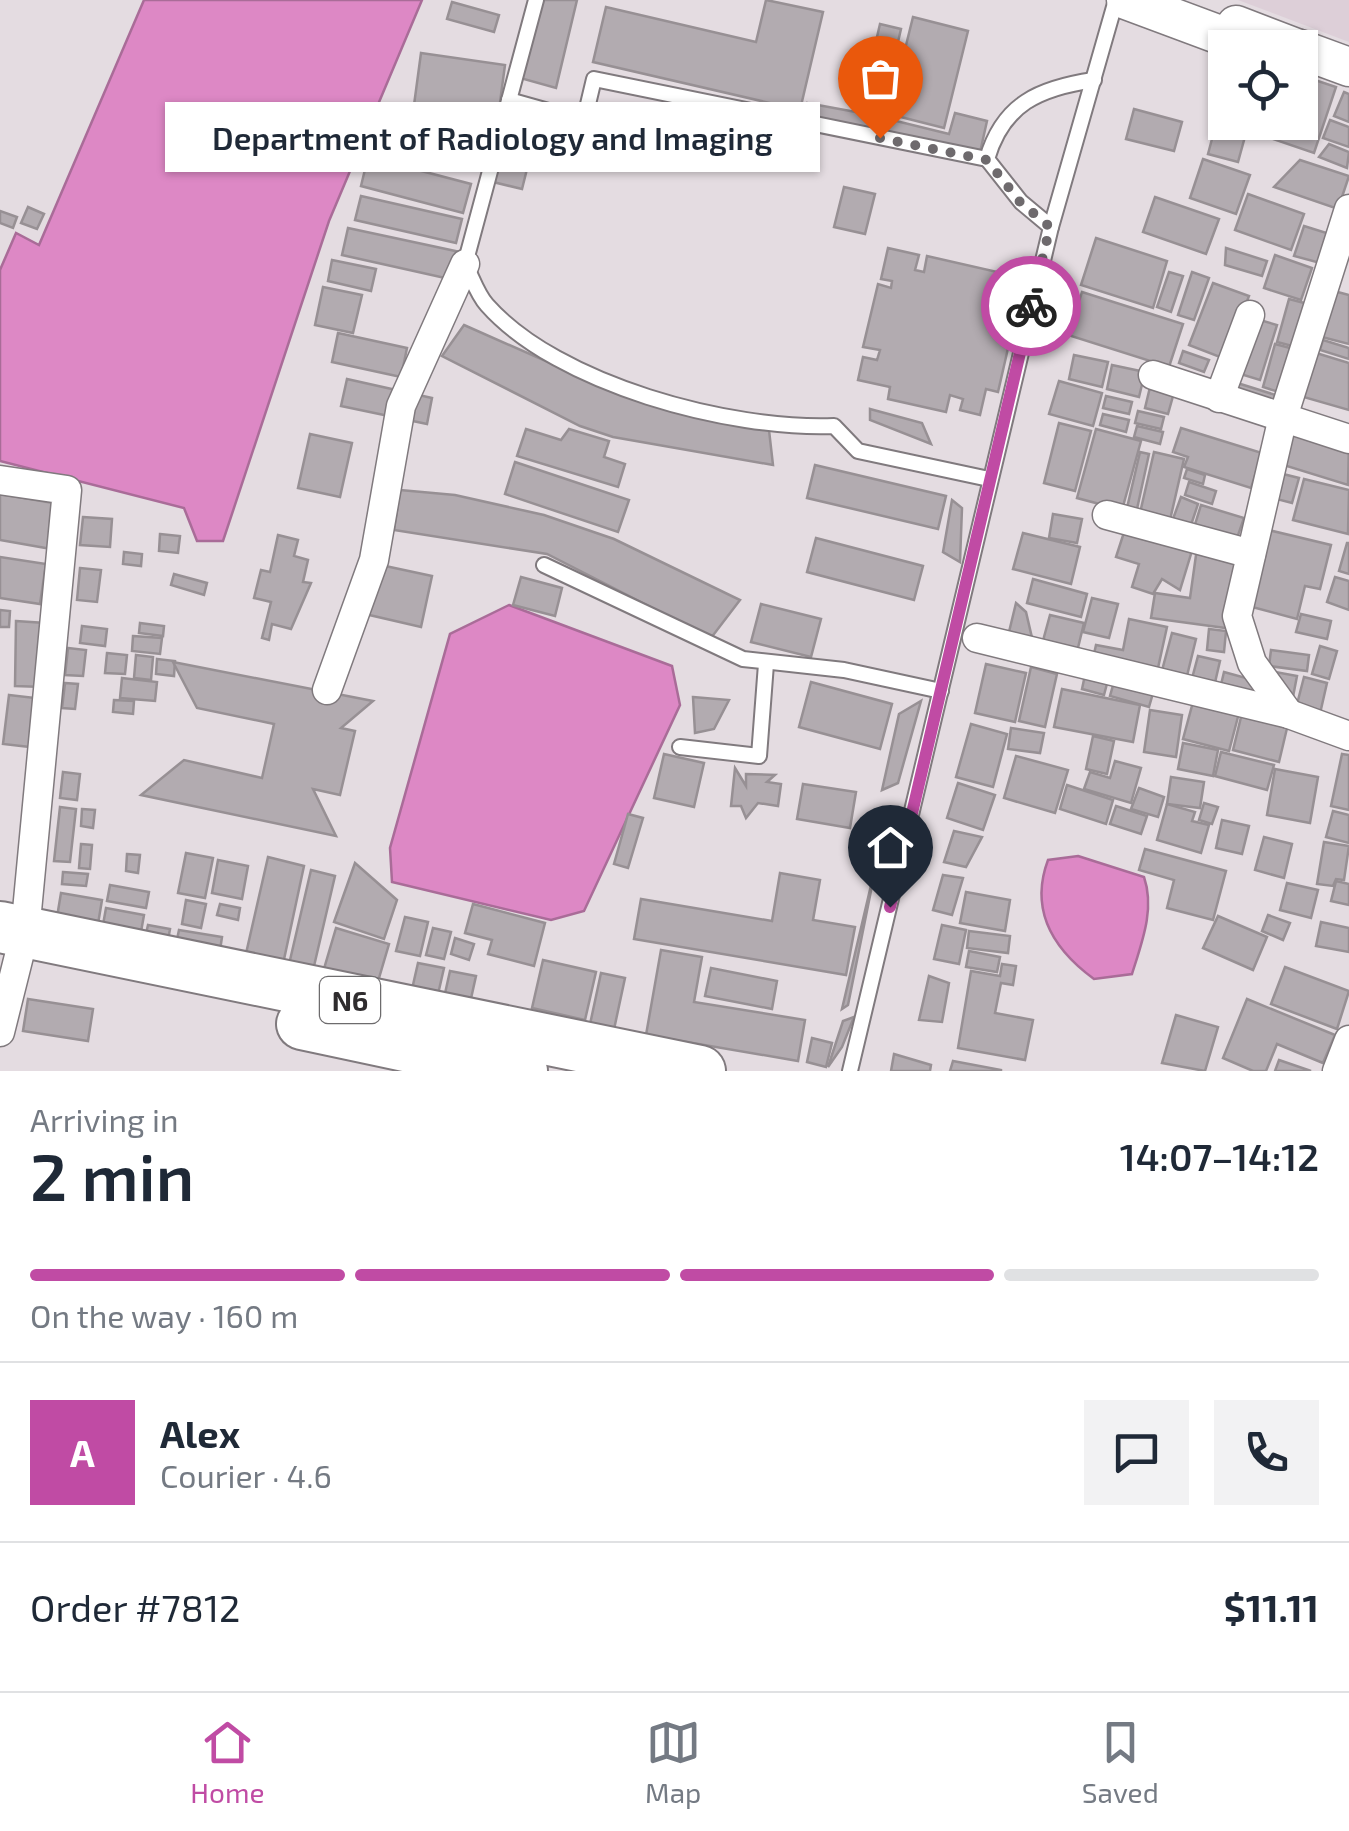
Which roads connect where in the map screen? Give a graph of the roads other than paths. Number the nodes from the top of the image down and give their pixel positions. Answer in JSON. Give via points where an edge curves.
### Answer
{"nodes":[{"id":1,"x":536,"y":0,"type":"edge"},
{"id":2,"x":1116,"y":0,"type":"edge"},
{"id":3,"x":1126,"y":0,"type":"edge"},
{"id":4,"x":1168,"y":0,"type":"edge"},
{"id":5,"x":1249,"y":30,"type":"edge"},
{"id":6,"x":1208,"y":31,"type":"edge"},
{"id":7,"x":1318,"y":55,"type":"edge"},
{"id":8,"x":1349,"y":67,"type":"edge"},
{"id":9,"x":1318,"y":71,"type":"edge"},
{"id":10,"x":1094,"y":80,"type":"junction"},
{"id":11,"x":1349,"y":82,"type":"edge"},
{"id":12,"x":509,"y":100,"type":"junction"},
{"id":13,"x":987,"y":160,"type":"junction"},
{"id":14,"x":1349,"y":210,"type":"edge"},
{"id":15,"x":1050,"y":227,"type":"junction"},
{"id":16,"x":465,"y":264,"type":"junction"},
{"id":17,"x":1250,"y":315,"type":"dead end"},
{"id":18,"x":1153,"y":375,"type":"dead end"},
{"id":19,"x":1218,"y":398,"type":"junction"},
{"id":20,"x":1283,"y":417,"type":"junction"},
{"id":21,"x":1349,"y":438,"type":"edge"},
{"id":22,"x":990,"y":479,"type":"junction"},
{"id":23,"x":0,"y":480,"type":"edge"},
{"id":24,"x":1107,"y":515,"type":"dead end"},
{"id":25,"x":1251,"y":554,"type":"junction"},
{"id":26,"x":544,"y":565,"type":"dead end"},
{"id":27,"x":976,"y":638,"type":"dead end"},
{"id":28,"x":766,"y":664,"type":"junction"},
{"id":29,"x":327,"y":690,"type":"dead end"},
{"id":30,"x":941,"y":690,"type":"junction"},
{"id":31,"x":1289,"y":714,"type":"junction"},
{"id":32,"x":1349,"y":736,"type":"edge"},
{"id":33,"x":680,"y":748,"type":"dead end"},
{"id":34,"x":10,"y":946,"type":"edge"},
{"id":35,"x":0,"y":1032,"type":"edge"},
{"id":36,"x":1349,"y":1040,"type":"edge"},
{"id":37,"x":522,"y":1071,"type":"edge"},
{"id":38,"x":700,"y":1071,"type":"edge"},
{"id":39,"x":850,"y":1071,"type":"edge"},
{"id":40,"x":1337,"y":1071,"type":"edge"}],
"edges":[{"from":1,"to":12,"type":"lane"},
{"from":2,"to":10,"type":"lane"},
{"from":3,"to":6,"type":"main road"},
{"from":4,"to":5,"type":"main road"},
{"from":7,"to":8,"type":"main road"},
{"from":9,"to":11,"type":"main road"},
{"from":10,"to":13,"type":"lane","via":[[1064,84],[1019,107],[995,131]]},
{"from":10,"to":15,"type":"lane"},
{"from":12,"to":13,"type":"lane","via":[[584,120],[594,79]]},
{"from":12,"to":16,"type":"lane"},
{"from":13,"to":15,"type":"lane"},
{"from":14,"to":20,"type":"street"},
{"from":15,"to":22,"type":"lane"},
{"from":16,"to":22,"type":"lane","via":[[484,301],[513,331],[600,377],[705,414],[793,428],[834,426],[858,451]]},
{"from":16,"to":29,"type":"street","via":[[401,406],[374,560]]},
{"from":17,"to":19,"type":"street"},
{"from":18,"to":19,"type":"street"},
{"from":19,"to":20,"type":"street"},
{"from":20,"to":21,"type":"street"},
{"from":20,"to":25,"type":"street"},
{"from":22,"to":30,"type":"lane"},
{"from":23,"to":34,"type":"street","via":[[67,490]]},
{"from":24,"to":25,"type":"street"},
{"from":25,"to":31,"type":"street","via":[[1236,616],[1252,663]]},
{"from":26,"to":28,"type":"lane"},
{"from":27,"to":31,"type":"street"},
{"from":28,"to":30,"type":"lane","via":[[844,670]]},
{"from":28,"to":33,"type":"lane","via":[[758,756]]},
{"from":30,"to":39,"type":"lane"},
{"from":31,"to":32,"type":"street"},
{"from":34,"to":35,"type":"street"},
{"from":34,"to":37,"type":"highway","number":"N6"},
{"from":34,"to":38,"type":"highway","number":"N6"},
{"from":36,"to":40,"type":"street"}]}
